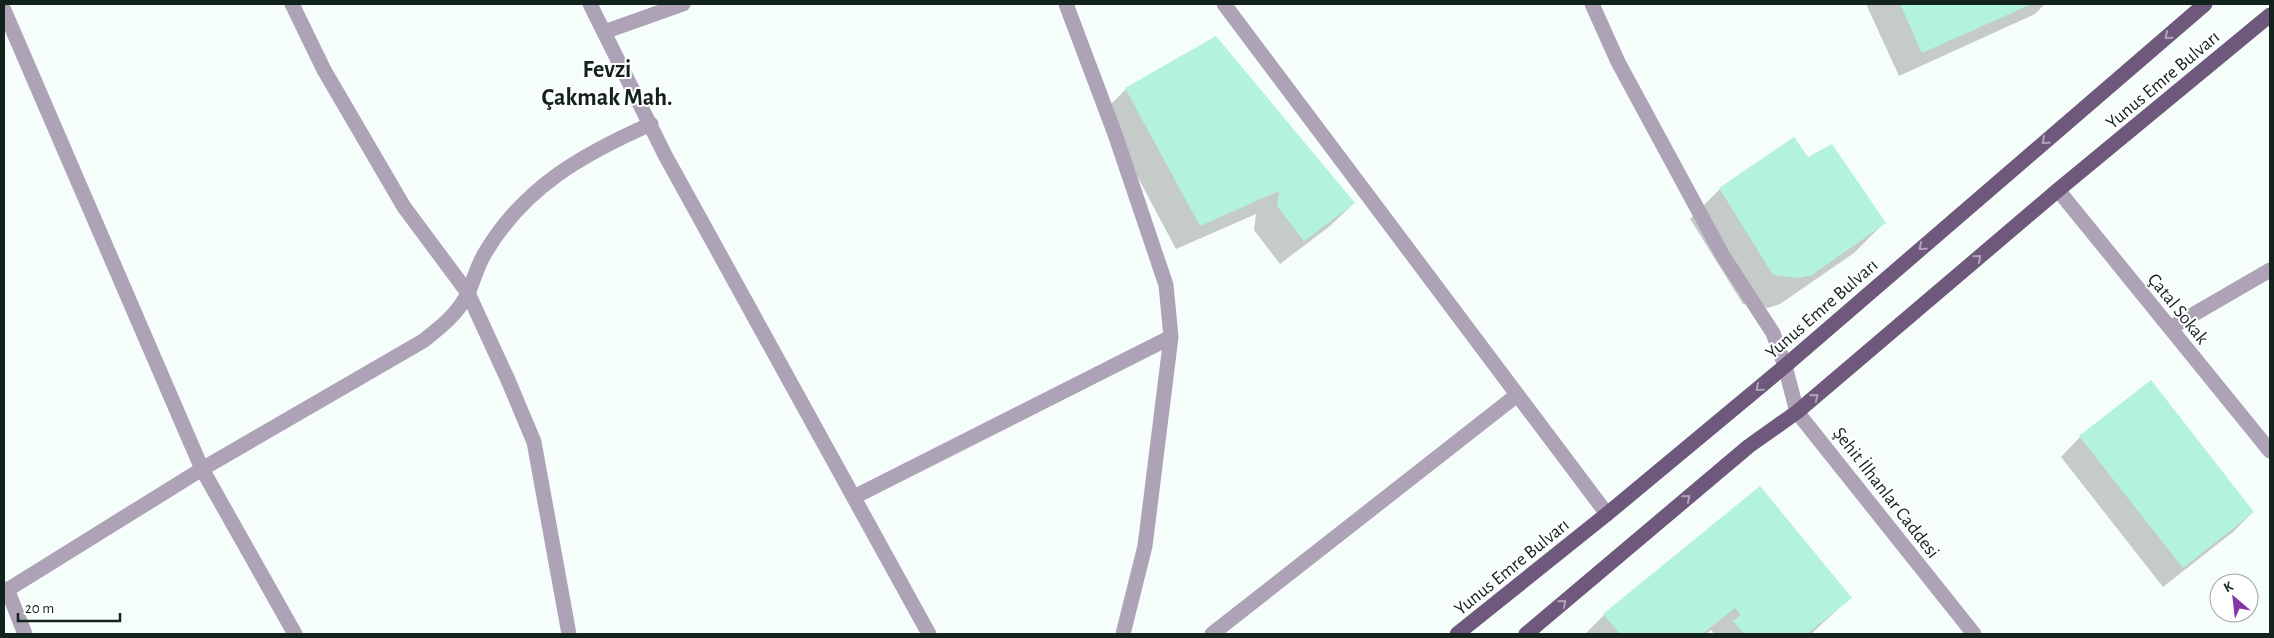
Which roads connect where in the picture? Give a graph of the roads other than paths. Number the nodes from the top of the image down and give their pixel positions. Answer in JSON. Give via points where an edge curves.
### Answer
{"nodes":[{"id":1,"x":292,"y":4,"type":"edge"},
{"id":2,"x":590,"y":4,"type":"edge"},
{"id":3,"x":683,"y":4,"type":"edge"},
{"id":4,"x":1066,"y":4,"type":"edge"},
{"id":5,"x":1224,"y":4,"type":"edge"},
{"id":6,"x":1592,"y":4,"type":"edge"},
{"id":7,"x":2206,"y":4,"type":"edge"},
{"id":8,"x":4,"y":10,"type":"edge"},
{"id":9,"x":2270,"y":15,"type":"edge"},
{"id":10,"x":604,"y":32,"type":"junction"},
{"id":11,"x":650,"y":124,"type":"junction"},
{"id":12,"x":2058,"y":190,"type":"junction"},
{"id":13,"x":2270,"y":270,"type":"edge"},
{"id":14,"x":468,"y":294,"type":"junction"},
{"id":15,"x":2170,"y":328,"type":"junction"},
{"id":16,"x":1171,"y":337,"type":"junction"},
{"id":17,"x":1785,"y":366,"type":"junction"},
{"id":18,"x":1517,"y":395,"type":"junction"},
{"id":19,"x":1797,"y":412,"type":"junction"},
{"id":20,"x":2270,"y":451,"type":"edge"},
{"id":21,"x":202,"y":469,"type":"junction"},
{"id":22,"x":854,"y":497,"type":"junction"},
{"id":23,"x":1607,"y":514,"type":"junction"},
{"id":24,"x":6,"y":590,"type":"edge"},
{"id":25,"x":25,"y":634,"type":"edge"},
{"id":26,"x":295,"y":634,"type":"edge"},
{"id":27,"x":569,"y":634,"type":"edge"},
{"id":28,"x":930,"y":634,"type":"edge"},
{"id":29,"x":1123,"y":634,"type":"edge"},
{"id":30,"x":1212,"y":634,"type":"edge"},
{"id":31,"x":1457,"y":634,"type":"edge"},
{"id":32,"x":1526,"y":634,"type":"edge"},
{"id":33,"x":1974,"y":634,"type":"edge"}],
"edges":[{"from":1,"to":14,"type":"street","via":[[324,70],[395,191]]},
{"from":2,"to":10,"type":"street"},
{"from":3,"to":10,"type":"street"},
{"from":4,"to":16,"type":"street","via":[[1115,134],[1166,285]]},
{"from":5,"to":18,"type":"street"},
{"from":6,"to":17,"type":"street","name":"Şehit İlhanlar Caddesi","via":[[1618,62],[1723,256],[1773,333]]},
{"from":7,"to":17,"type":"main road","name":"Yunus Emre Bulvarı","one_way":true},
{"from":8,"to":21,"type":"street"},
{"from":9,"to":12,"type":"main road","name":"Yunus Emre Bulvarı"},
{"from":10,"to":11,"type":"street"},
{"from":11,"to":14,"type":"street","via":[[568,165],[531,196],[484,253]]},
{"from":11,"to":22,"type":"street"},
{"from":12,"to":15,"type":"street","name":"Çatal Sokak"},
{"from":19,"to":12,"type":"main road","name":"Yunus Emre Bulvarı","one_way":true},
{"from":13,"to":15,"type":"street"},
{"from":14,"to":21,"type":"street","via":[[448,322],[423,341]]},
{"from":14,"to":27,"type":"street","via":[[534,442]]},
{"from":15,"to":20,"type":"street","name":"Çatal Sokak"},
{"from":16,"to":22,"type":"street"},
{"from":16,"to":29,"type":"street","via":[[1145,546]]},
{"from":17,"to":19,"type":"street","name":"Şehit İlhanlar Caddesi"},
{"from":17,"to":23,"type":"main road","name":"Yunus Emre Bulvarı","one_way":true},
{"from":18,"to":23,"type":"street"},
{"from":18,"to":30,"type":"street"},
{"from":32,"to":19,"type":"main road","name":"Yunus Emre Bulvarı","one_way":true,"via":[[1749,446]]},
{"from":19,"to":33,"type":"street","name":"Şehit İlhanlar Caddesi"},
{"from":21,"to":24,"type":"street"},
{"from":21,"to":26,"type":"street"},
{"from":22,"to":28,"type":"street"},
{"from":23,"to":31,"type":"main road","name":"Yunus Emre Bulvarı"},
{"from":24,"to":25,"type":"street"}]}
